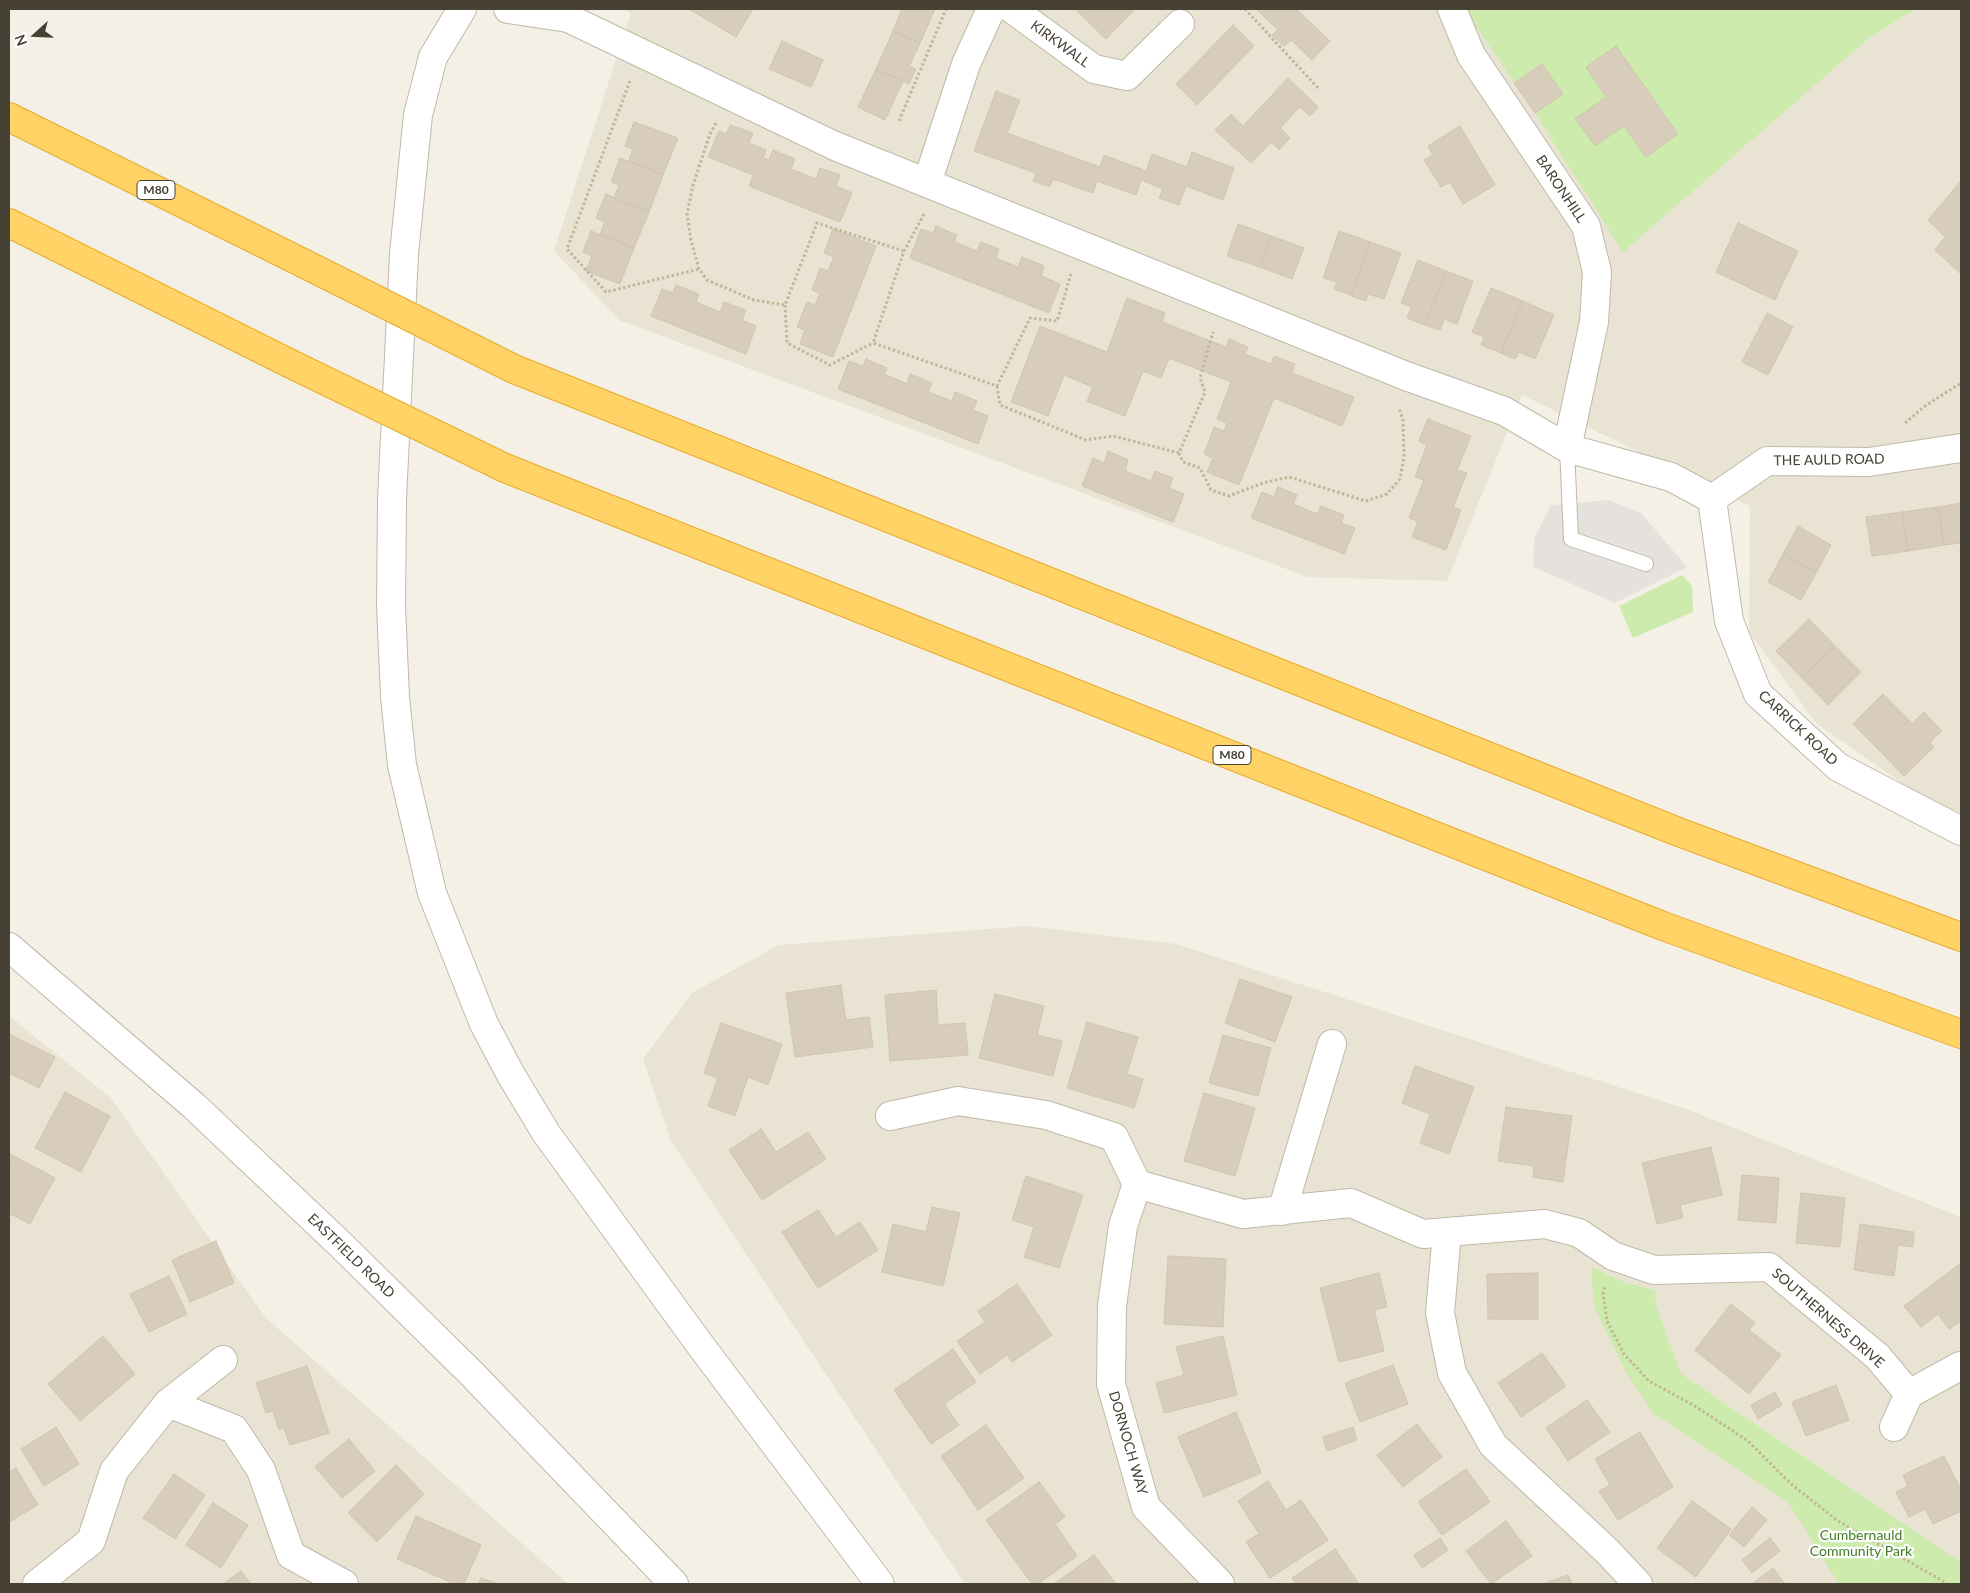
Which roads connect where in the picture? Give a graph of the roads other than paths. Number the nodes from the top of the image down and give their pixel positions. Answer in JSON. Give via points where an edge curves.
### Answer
{"nodes":[{"id":1,"x":462,"y":9,"type":"edge"},
{"id":2,"x":508,"y":9,"type":"edge"},
{"id":3,"x":991,"y":9,"type":"edge"},
{"id":4,"x":1012,"y":9,"type":"edge"},
{"id":5,"x":1452,"y":9,"type":"edge"},
{"id":6,"x":1180,"y":24,"type":"dead end"},
{"id":7,"x":9,"y":117,"type":"edge"},
{"id":8,"x":933,"y":185,"type":"junction"},
{"id":9,"x":9,"y":223,"type":"edge"},
{"id":10,"x":1567,"y":448,"type":"junction"},
{"id":11,"x":1961,"y":448,"type":"edge"},
{"id":12,"x":1712,"y":499,"type":"junction"},
{"id":13,"x":1646,"y":564,"type":"dead end"},
{"id":14,"x":1961,"y":831,"type":"edge"},
{"id":15,"x":1961,"y":937,"type":"edge"},
{"id":16,"x":9,"y":947,"type":"edge"},
{"id":17,"x":1961,"y":1034,"type":"edge"},
{"id":18,"x":1332,"y":1044,"type":"dead end"},
{"id":19,"x":890,"y":1116,"type":"dead end"},
{"id":20,"x":1138,"y":1184,"type":"junction"},
{"id":21,"x":1282,"y":1211,"type":"junction"},
{"id":22,"x":1446,"y":1232,"type":"junction"},
{"id":23,"x":223,"y":1360,"type":"dead end"},
{"id":24,"x":1960,"y":1366,"type":"edge"},
{"id":25,"x":1909,"y":1394,"type":"junction"},
{"id":26,"x":168,"y":1403,"type":"junction"},
{"id":27,"x":1894,"y":1427,"type":"dead end"},
{"id":28,"x":37,"y":1584,"type":"edge"},
{"id":29,"x":344,"y":1584,"type":"edge"},
{"id":30,"x":674,"y":1584,"type":"edge"},
{"id":31,"x":880,"y":1584,"type":"edge"},
{"id":32,"x":1220,"y":1584,"type":"edge"},
{"id":33,"x":1638,"y":1584,"type":"edge"}],
"edges":[{"from":1,"to":31,"type":"street","via":[[433,57],[418,115],[404,254],[392,499],[391,606],[395,697],[402,765],[432,893],[484,1024],[546,1133]]},
{"from":2,"to":8,"type":"street","via":[[568,18],[835,146]]},
{"from":3,"to":8,"type":"street","via":[[966,64]]},
{"from":4,"to":6,"type":"street","name":"KIRKWALL","via":[[1094,69],[1128,76]]},
{"from":5,"to":10,"type":"street","name":"BARONHILL","via":[[1471,55],[1586,226],[1597,272],[1594,322]]},
{"from":7,"to":15,"type":"highway","number":"M80","bridge":true,"via":[[514,369],[1676,832]]},
{"from":8,"to":10,"type":"street","via":[[1406,376],[1504,411]]},
{"from":9,"to":17,"type":"highway","number":"M80","bridge":true,"via":[[506,468],[1664,926]]},
{"from":10,"to":12,"type":"street","via":[[1671,478]]},
{"from":10,"to":13,"type":"lane","via":[[1572,539]]},
{"from":11,"to":12,"type":"street","name":"THE AULD ROAD","via":[[1869,462],[1767,461]]},
{"from":12,"to":14,"type":"street","name":"CARRICK ROAD","via":[[1729,620],[1758,694],[1838,767]]},
{"from":16,"to":30,"type":"street","name":"EASTFIELD ROAD","via":[[194,1106],[333,1238],[472,1374]]},
{"from":18,"to":21,"type":"street"},
{"from":19,"to":20,"type":"street","via":[[958,1100],[1046,1115],[1114,1137]]},
{"from":20,"to":21,"type":"street","via":[[1243,1214]]},
{"from":20,"to":32,"type":"street","name":"DORNOCH WAY","via":[[1123,1226],[1112,1306],[1112,1384],[1146,1507]]},
{"from":21,"to":22,"type":"street","name":"SOUTHERNESS DRIVE","via":[[1352,1203],[1423,1234]]},
{"from":22,"to":25,"type":"street","name":"SOUTHERNESS DRIVE","via":[[1545,1224],[1579,1233],[1613,1256],[1654,1270],[1769,1267],[1877,1356]]},
{"from":22,"to":33,"type":"street","via":[[1440,1313],[1452,1373],[1493,1445],[1607,1550]]},
{"from":23,"to":26,"type":"street"},
{"from":24,"to":25,"type":"street"},
{"from":25,"to":27,"type":"street"},
{"from":26,"to":28,"type":"street","via":[[114,1470],[91,1541]]},
{"from":26,"to":29,"type":"street","via":[[234,1429],[261,1470],[291,1555]]}]}
